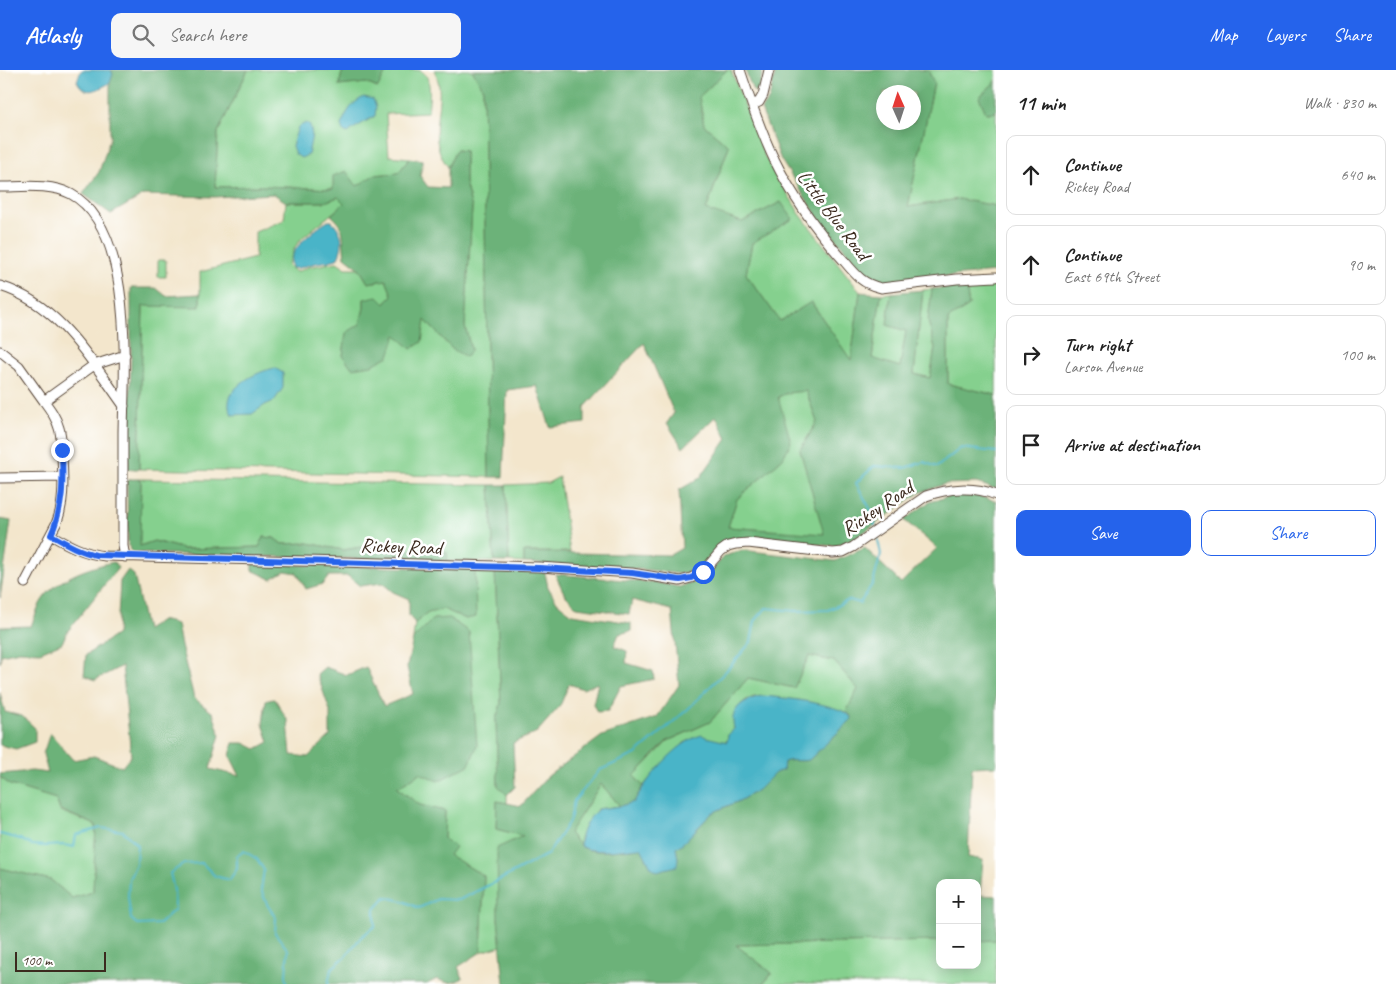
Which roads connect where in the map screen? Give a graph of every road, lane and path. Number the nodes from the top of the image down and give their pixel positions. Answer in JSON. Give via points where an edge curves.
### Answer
{"nodes":[{"id":1,"x":740,"y":70,"type":"edge"},
{"id":2,"x":769,"y":70,"type":"edge"},
{"id":3,"x":752,"y":105,"type":"junction"},
{"id":4,"x":0,"y":187,"type":"edge"},
{"id":5,"x":996,"y":276,"type":"edge"},
{"id":6,"x":0,"y":286,"type":"edge"},
{"id":7,"x":0,"y":351,"type":"edge"},
{"id":8,"x":125,"y":355,"type":"junction"},
{"id":9,"x":94,"y":365,"type":"junction"},
{"id":10,"x":44,"y":400,"type":"junction"},
{"id":11,"x":124,"y":406,"type":"junction"},
{"id":12,"x":62,"y":477,"type":"junction"},
{"id":13,"x":0,"y":478,"type":"edge"},
{"id":14,"x":996,"y":495,"type":"edge"},
{"id":15,"x":51,"y":535,"type":"junction"},
{"id":16,"x":125,"y":557,"type":"junction"},
{"id":17,"x":25,"y":583,"type":"dead end"}],
"edges":[{"from":1,"to":3,"type":"street","name":"Little Blue Road"},
{"from":2,"to":3,"type":"street","via":[[763,95]]},
{"from":3,"to":5,"type":"street","name":"Little Blue Road","via":[[774,160],[791,189],[836,252],[860,279],[881,288]]},
{"from":4,"to":8,"type":"street","via":[[46,187],[65,192],[80,200],[94,215],[110,248],[122,301]]},
{"from":6,"to":9,"type":"street","via":[[25,296],[58,320]]},
{"from":7,"to":10,"type":"street","via":[[19,366]]},
{"from":8,"to":9,"type":"street"},
{"from":8,"to":11,"type":"street"},
{"from":9,"to":10,"type":"street"},
{"from":9,"to":11,"type":"street"},
{"from":10,"to":12,"type":"street","via":[[59,427]]},
{"from":11,"to":16,"type":"street"},
{"from":12,"to":13,"type":"street"},
{"from":12,"to":15,"type":"street","via":[[60,510]]},
{"from":14,"to":16,"type":"street","name":"Rickey Road","via":[[980,490],[957,489],[926,496],[843,552],[748,543],[728,546],[703,572],[680,580],[632,573],[539,568]]},
{"from":15,"to":16,"type":"street","name":"Rickey Road","via":[[89,554]]},
{"from":15,"to":17,"type":"street"}]}
